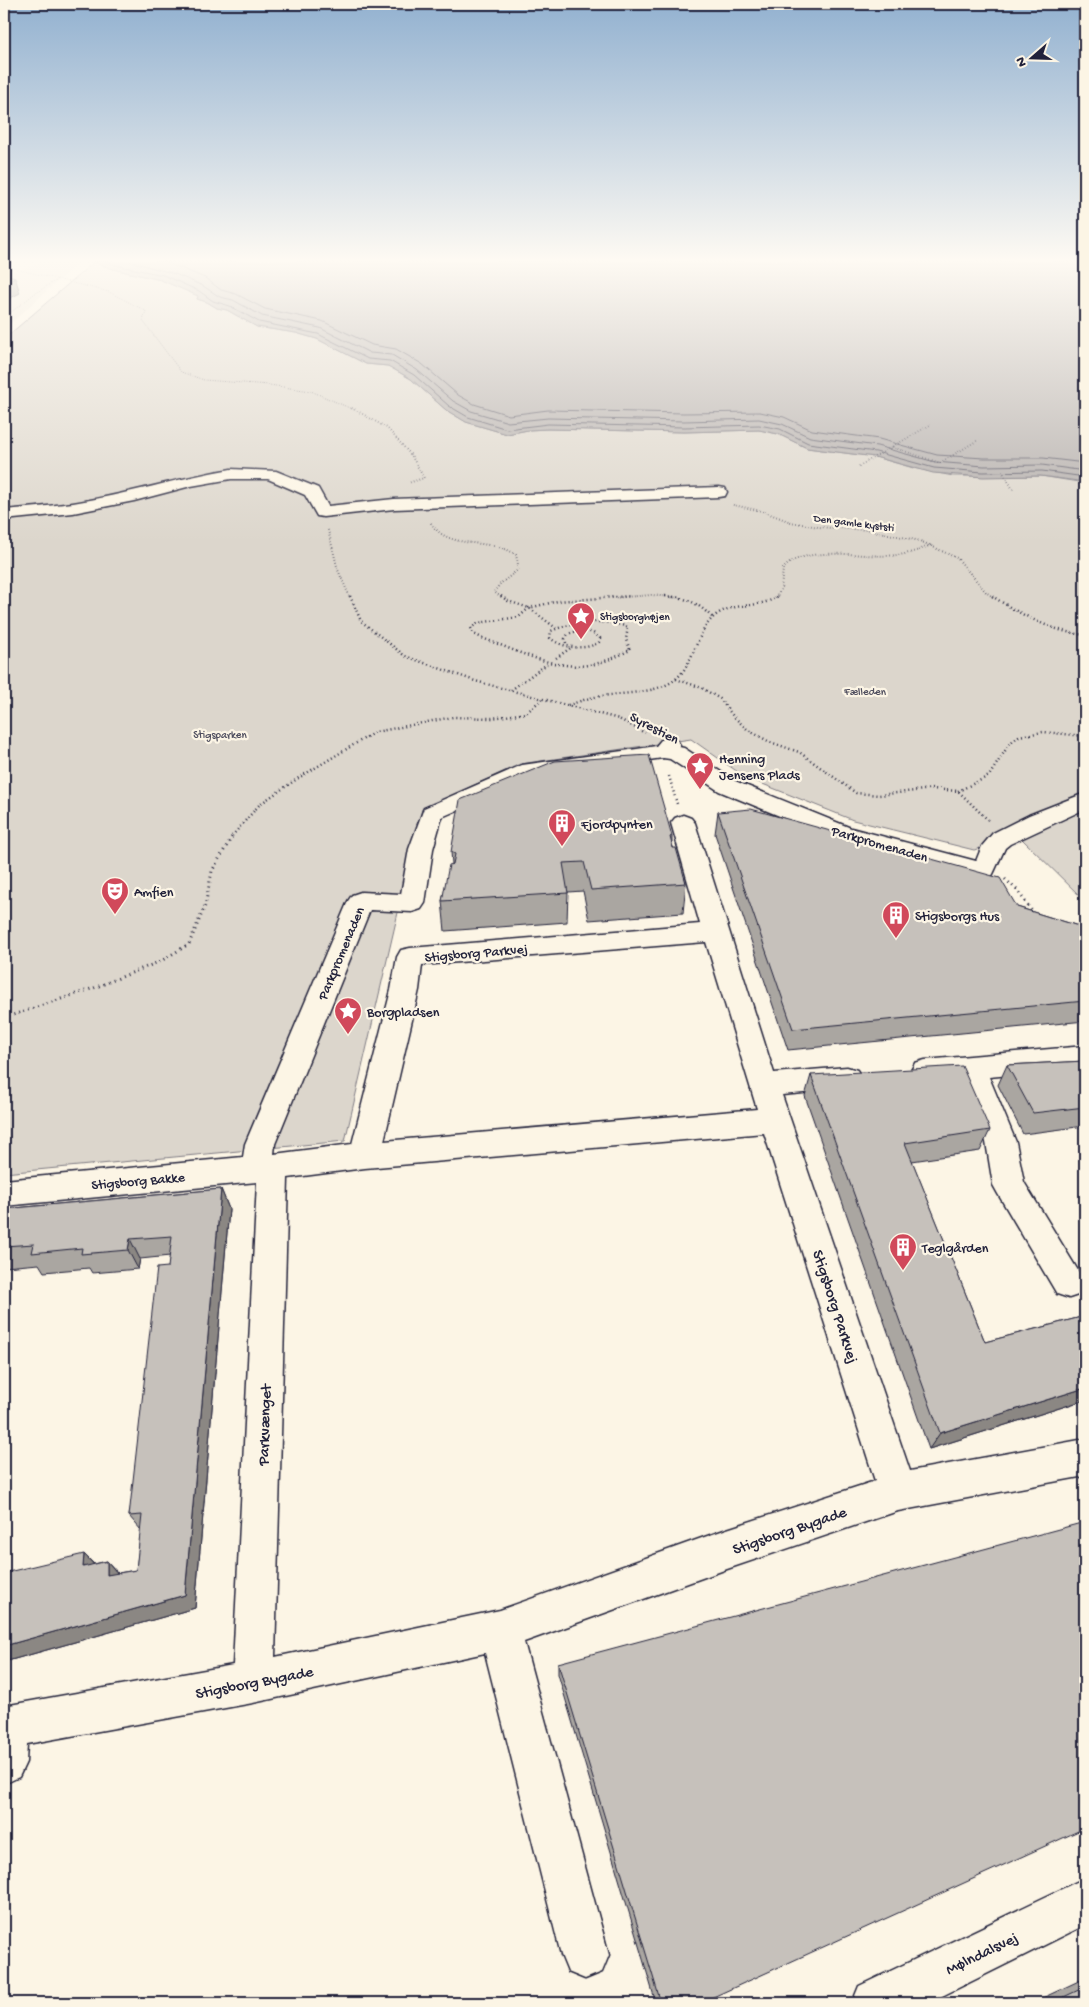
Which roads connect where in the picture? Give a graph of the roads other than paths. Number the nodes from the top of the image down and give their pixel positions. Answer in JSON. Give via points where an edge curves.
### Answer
{"nodes":[{"id":1,"x":719,"y":492,"type":"road end"},
{"id":2,"x":4,"y":515,"type":"edge"},
{"id":3,"x":1085,"y":800,"type":"edge"},
{"id":4,"x":684,"y":823,"type":"road end"},
{"id":5,"x":715,"y":932,"type":"junction"},
{"id":6,"x":1085,"y":1056,"type":"edge"},
{"id":7,"x":971,"y":1067,"type":"junction"},
{"id":8,"x":902,"y":1073,"type":"edge"},
{"id":9,"x":872,"y":1076,"type":"edge"},
{"id":10,"x":764,"y":1085,"type":"junction"},
{"id":11,"x":775,"y":1120,"type":"junction"},
{"id":12,"x":365,"y":1156,"type":"junction"},
{"id":13,"x":265,"y":1168,"type":"junction"},
{"id":14,"x":4,"y":1193,"type":"edge"},
{"id":15,"x":1069,"y":1284,"type":"dead end"},
{"id":16,"x":1085,"y":1458,"type":"edge"},
{"id":17,"x":898,"y":1492,"type":"junction"},
{"id":18,"x":500,"y":1630,"type":"junction"},
{"id":19,"x":253,"y":1682,"type":"junction"},
{"id":20,"x":4,"y":1738,"type":"edge"},
{"id":21,"x":1085,"y":1901,"type":"edge"},
{"id":22,"x":585,"y":1955,"type":"dead end"},
{"id":23,"x":876,"y":2003,"type":"edge"}],
"edges":[{"from":1,"to":2,"type":"street","via":[[394,504],[323,512],[312,492],[270,474],[232,474],[190,480],[134,496],[73,508]]},
{"from":3,"to":13,"type":"street","name":"Parkpromenaden","via":[[996,842],[982,871],[843,834],[727,786],[666,748],[530,770],[432,813],[421,849],[412,903],[361,901],[260,1144]]},
{"from":4,"to":5,"type":"street","name":"Stigsborg Parkvej"},
{"from":5,"to":10,"type":"street","name":"Stigsborg Parkvej"},
{"from":5,"to":12,"type":"street","name":"Stigsborg Parkvej","via":[[410,957]]},
{"from":6,"to":7,"type":"street"},
{"from":7,"to":8,"type":"street"},
{"from":7,"to":15,"type":"street","via":[[1001,1142],[1009,1185]]},
{"from":9,"to":10,"type":"street"},
{"from":10,"to":11,"type":"street","name":"Stigsborg Parkvej"},
{"from":11,"to":12,"type":"street"},
{"from":11,"to":17,"type":"street","name":"Stigsborg Parkvej"},
{"from":12,"to":13,"type":"street"},
{"from":13,"to":14,"type":"street","name":"Stigsborg Bakke"},
{"from":13,"to":19,"type":"street","name":"Parkvænget"},
{"from":16,"to":17,"type":"street","name":"Stigsborg Bygade"},
{"from":17,"to":18,"type":"street","name":"Stigsborg Bygade"},
{"from":18,"to":19,"type":"street","name":"Stigsborg Bygade"},
{"from":18,"to":22,"type":"street"},
{"from":19,"to":20,"type":"street","name":"Stigsborg Bygade"},
{"from":21,"to":23,"type":"street","name":"Mølndalsvej"}]}
